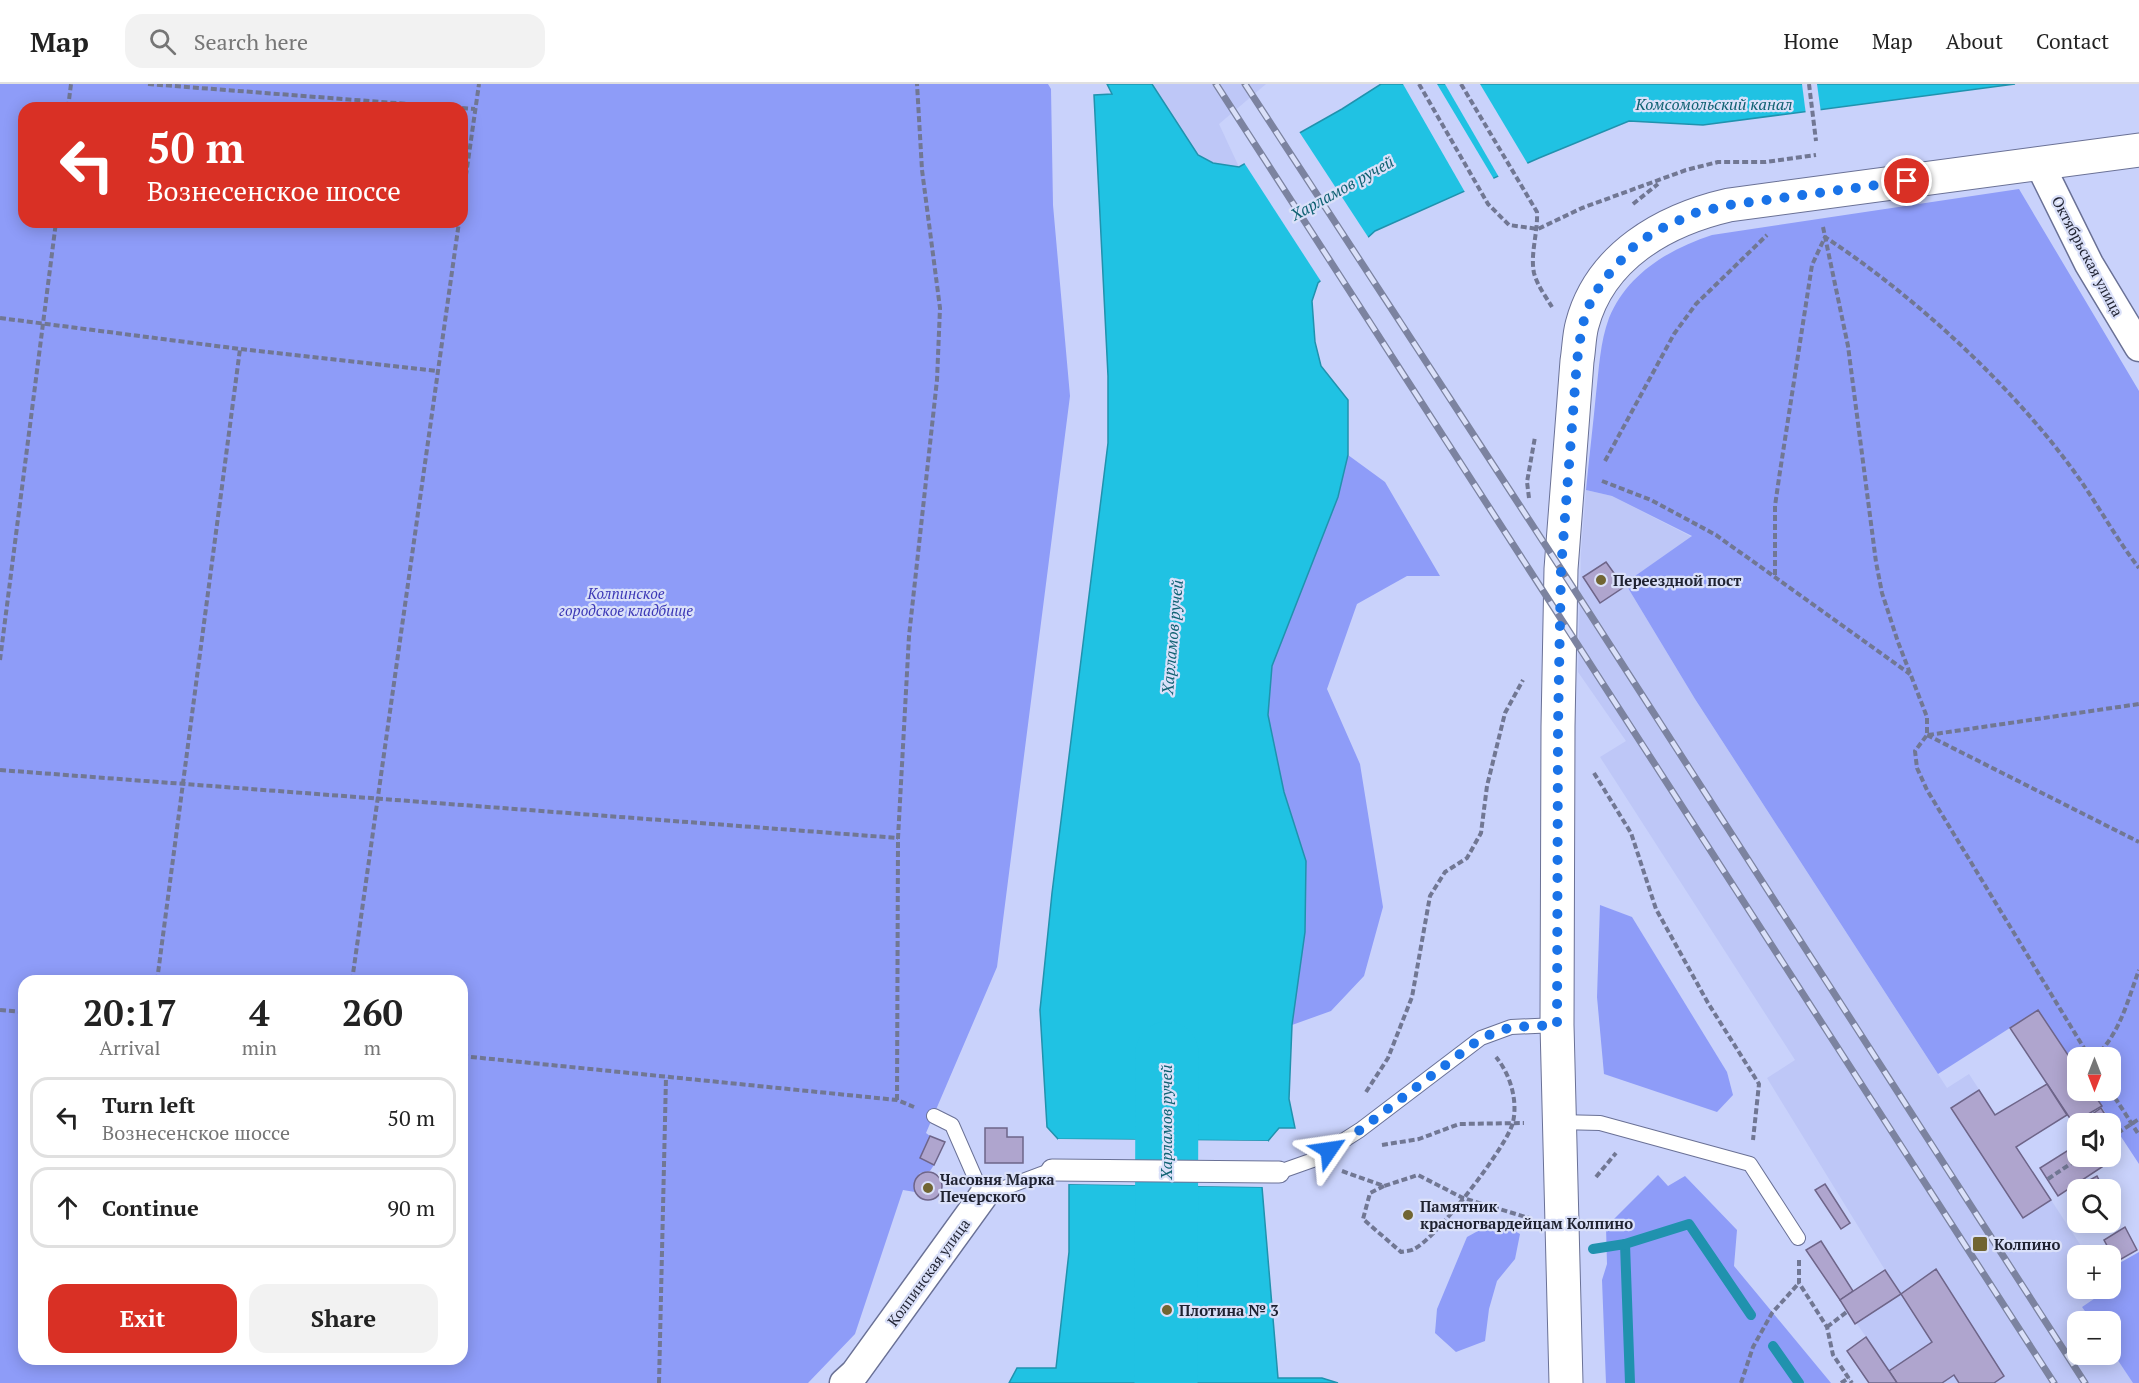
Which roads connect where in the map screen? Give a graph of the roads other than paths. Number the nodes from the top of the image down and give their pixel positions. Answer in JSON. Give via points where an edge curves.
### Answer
{"nodes":[{"id":1,"x":2139,"y":150,"type":"edge"},
{"id":2,"x":2039,"y":164,"type":"junction"},
{"id":3,"x":2139,"y":347,"type":"edge"},
{"id":4,"x":1557,"y":1025,"type":"junction"},
{"id":5,"x":934,"y":1116,"type":"road end"},
{"id":6,"x":1558,"y":1122,"type":"junction"},
{"id":7,"x":1052,"y":1170,"type":"joint"},
{"id":8,"x":1279,"y":1173,"type":"joint"},
{"id":9,"x":983,"y":1196,"type":"junction"},
{"id":10,"x":1798,"y":1238,"type":"road end"},
{"id":11,"x":844,"y":1383,"type":"edge"},
{"id":12,"x":1566,"y":1383,"type":"edge"}],
"edges":[{"from":1,"to":2,"type":"street"},
{"from":2,"to":3,"type":"street","name":"Октябрьская улица","via":[[2089,264]]},
{"from":2,"to":4,"type":"street","via":[[1729,205],[1695,213],[1632,248],[1602,282],[1590,303],[1577,361],[1561,569]]},
{"from":4,"to":6,"type":"street"},
{"from":4,"to":8,"type":"lane","via":[[1511,1027],[1481,1038],[1360,1130],[1313,1160]]},
{"from":5,"to":9,"type":"lane","via":[[952,1125]]},
{"from":6,"to":10,"type":"lane","via":[[1600,1123],[1750,1164]]},
{"from":6,"to":12,"type":"street"},
{"from":7,"to":8,"type":"street"},
{"from":7,"to":9,"type":"lane"},
{"from":9,"to":11,"type":"street","name":"Колпинская улица"}]}
